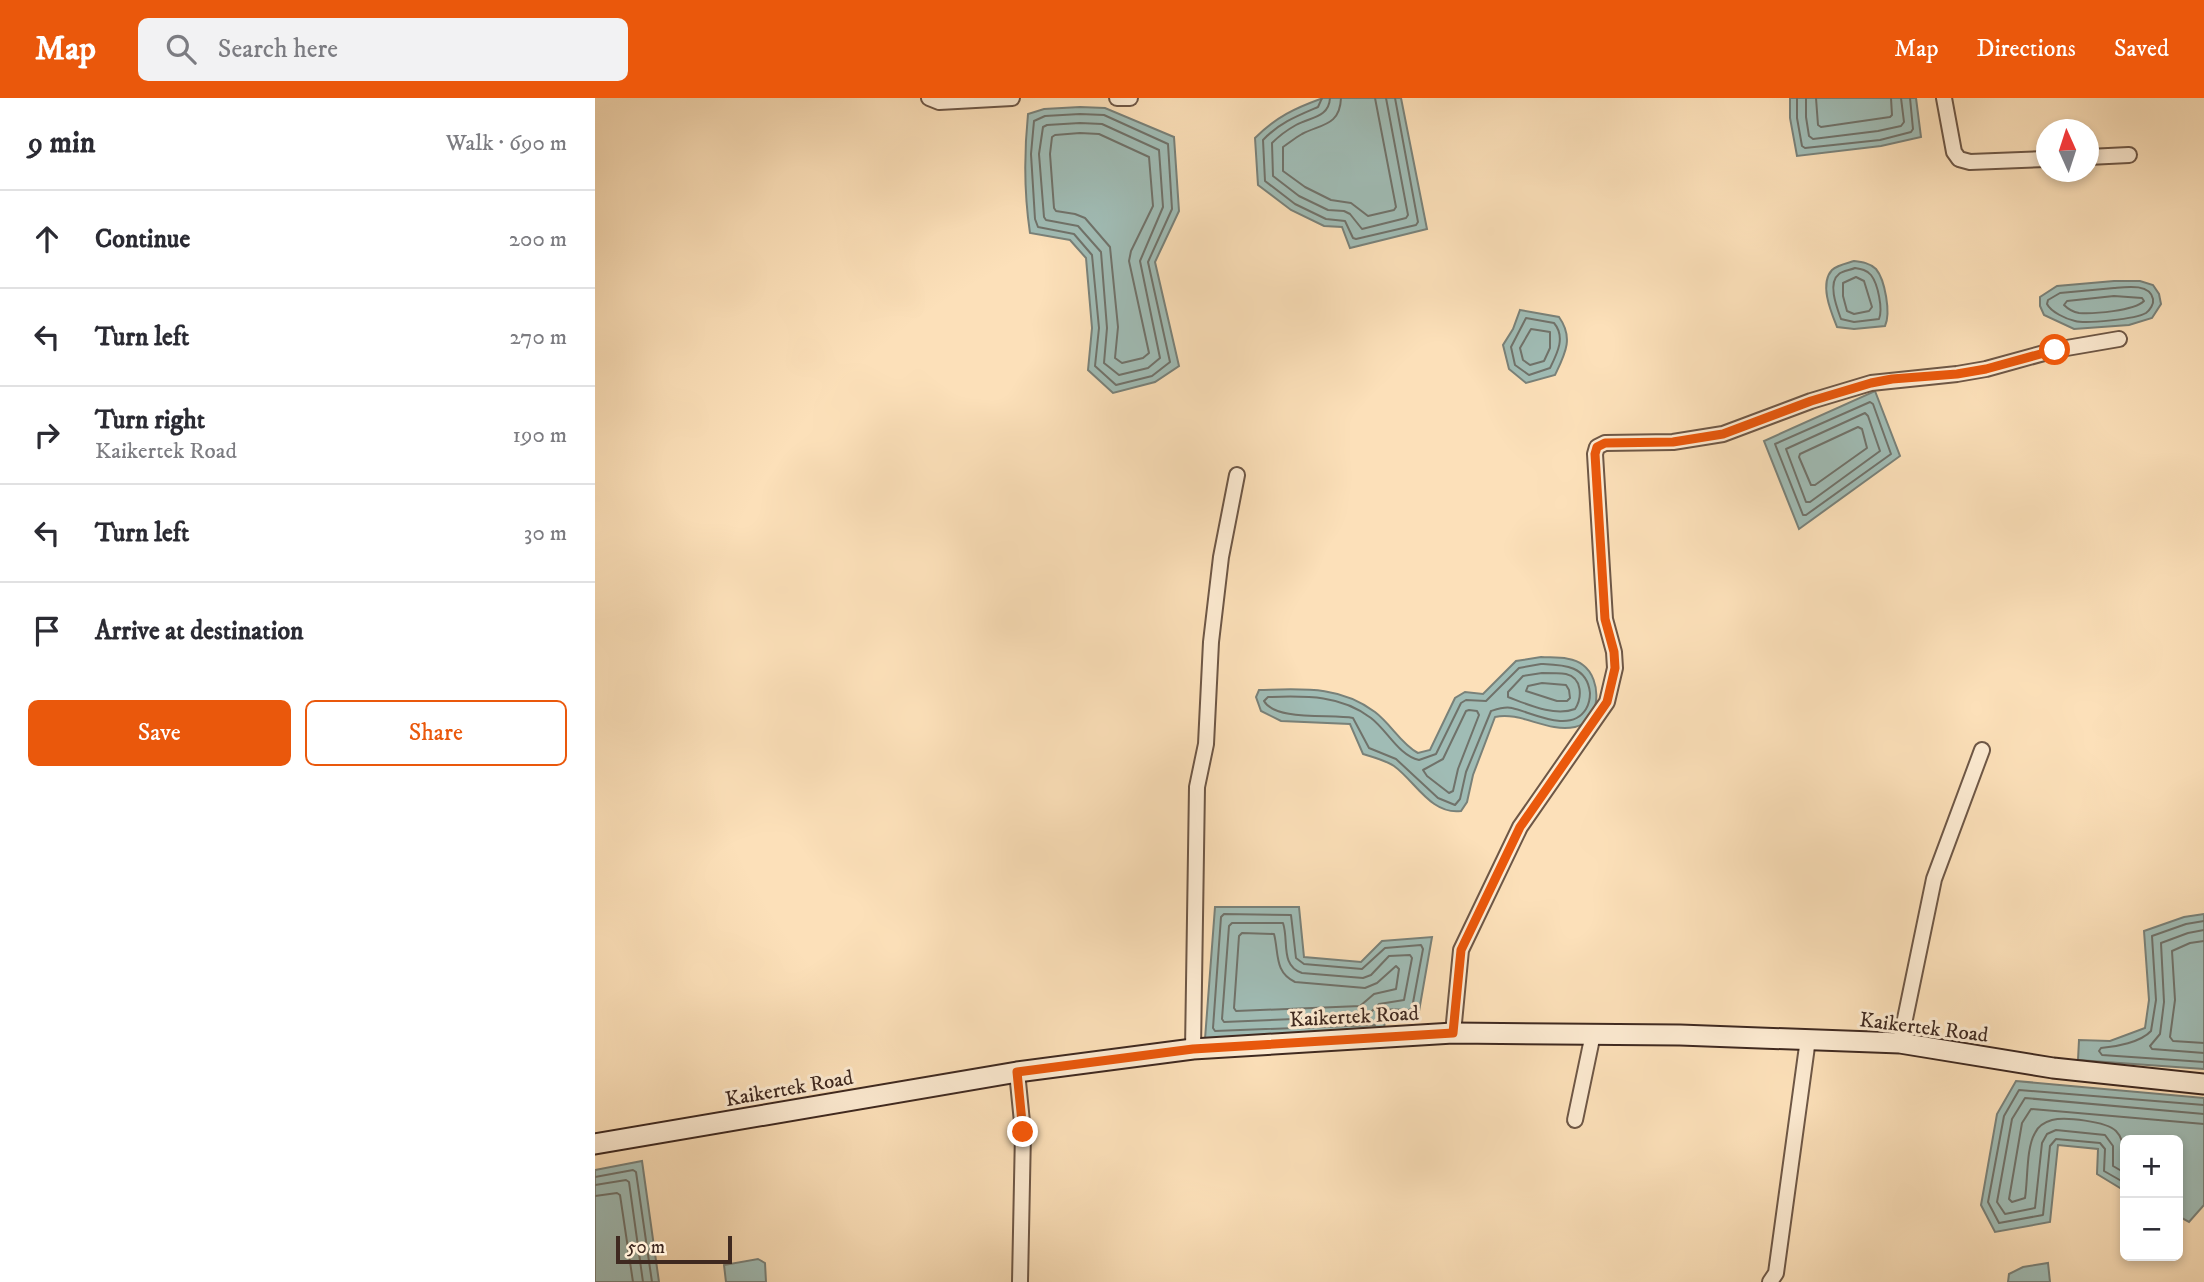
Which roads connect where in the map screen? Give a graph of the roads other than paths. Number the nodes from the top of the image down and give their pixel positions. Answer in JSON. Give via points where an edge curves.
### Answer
{"nodes":[{"id":1,"x":929,"y":98,"type":"edge"},
{"id":2,"x":1012,"y":98,"type":"edge"},
{"id":3,"x":1117,"y":98,"type":"edge"},
{"id":4,"x":1130,"y":98,"type":"edge"},
{"id":5,"x":1944,"y":98,"type":"edge"},
{"id":6,"x":2129,"y":155,"type":"dead end"},
{"id":7,"x":2099,"y":156,"type":"edge"},
{"id":8,"x":2036,"y":159,"type":"edge"},
{"id":9,"x":2119,"y":339,"type":"dead end"},
{"id":10,"x":1237,"y":475,"type":"dead end"},
{"id":11,"x":1982,"y":750,"type":"dead end"},
{"id":12,"x":1453,"y":1033,"type":"junction"},
{"id":13,"x":1593,"y":1034,"type":"junction"},
{"id":14,"x":1808,"y":1039,"type":"junction"},
{"id":15,"x":1900,"y":1044,"type":"junction"},
{"id":16,"x":1193,"y":1049,"type":"junction"},
{"id":17,"x":1017,"y":1072,"type":"junction"},
{"id":18,"x":2204,"y":1084,"type":"edge"},
{"id":19,"x":1575,"y":1120,"type":"dead end"},
{"id":20,"x":595,"y":1144,"type":"edge"},
{"id":21,"x":1020,"y":1282,"type":"edge"},
{"id":22,"x":1770,"y":1282,"type":"edge"}],
"edges":[{"from":1,"to":2,"type":"street","via":[[939,102]]},
{"from":3,"to":4,"type":"street"},
{"from":5,"to":8,"type":"street","via":[[1959,159]]},
{"from":6,"to":7,"type":"street"},
{"from":9,"to":12,"type":"street","via":[[1976,371],[1871,383],[1723,434],[1597,447],[1605,619],[1615,668],[1607,702],[1520,827],[1461,950]]},
{"from":10,"to":16,"type":"street","via":[[1221,557],[1206,744],[1197,787]]},
{"from":11,"to":15,"type":"street","via":[[1934,880]]},
{"from":12,"to":13,"type":"main road","name":"Kaikertek Road"},
{"from":12,"to":16,"type":"main road","name":"Kaikertek Road"},
{"from":13,"to":14,"type":"main road","name":"Kaikertek Road"},
{"from":13,"to":19,"type":"street"},
{"from":14,"to":15,"type":"main road","name":"Kaikertek Road"},
{"from":14,"to":22,"type":"street","via":[[1776,1273]]},
{"from":15,"to":18,"type":"main road","name":"Kaikertek Road","via":[[2053,1068]]},
{"from":16,"to":17,"type":"main road","name":"Kaikertek Road"},
{"from":17,"to":20,"type":"main road","name":"Kaikertek Road"},
{"from":17,"to":21,"type":"street","via":[[1023,1132]]}]}
